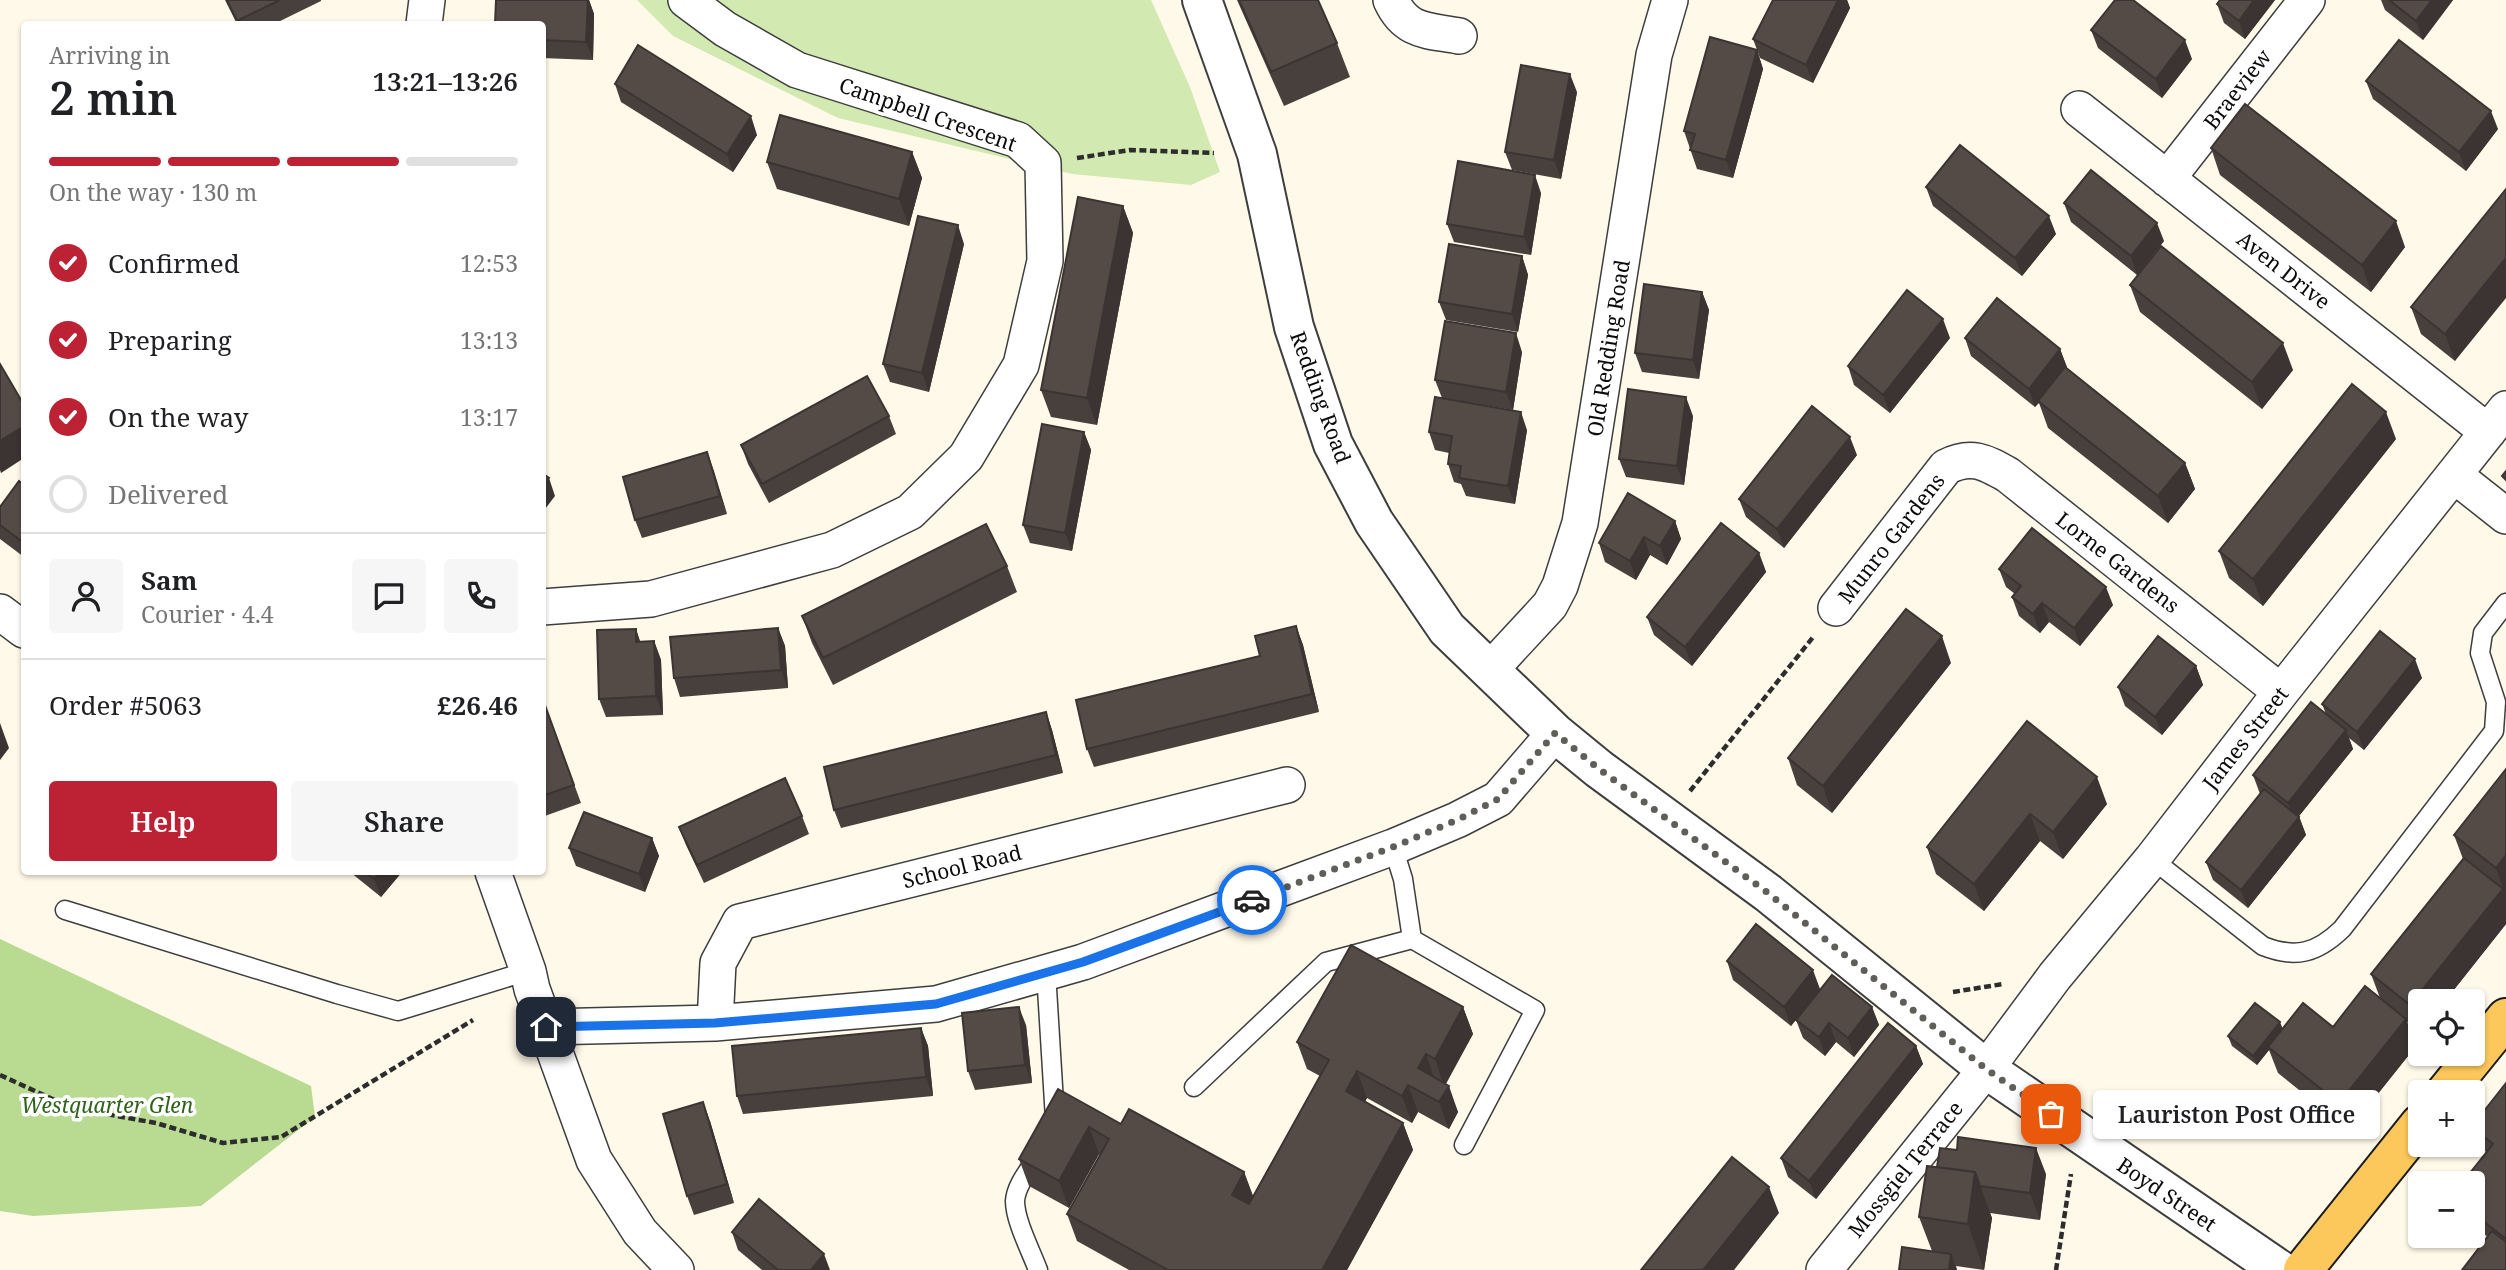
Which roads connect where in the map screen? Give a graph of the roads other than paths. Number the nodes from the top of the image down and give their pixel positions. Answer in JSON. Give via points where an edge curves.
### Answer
{"nodes":[{"id":1,"x":427,"y":0,"type":"edge"},
{"id":2,"x":686,"y":0,"type":"edge"},
{"id":3,"x":1202,"y":0,"type":"edge"},
{"id":4,"x":1391,"y":0,"type":"edge"},
{"id":5,"x":1670,"y":0,"type":"edge"},
{"id":6,"x":2307,"y":0,"type":"edge"},
{"id":7,"x":424,"y":21,"type":"edge"},
{"id":8,"x":1459,"y":36,"type":"dead end"},
{"id":9,"x":2079,"y":109,"type":"dead end"},
{"id":10,"x":2167,"y":178,"type":"junction"},
{"id":11,"x":2497,"y":420,"type":"edge"},
{"id":12,"x":1946,"y":467,"type":"joint"},
{"id":13,"x":2454,"y":475,"type":"junction"},
{"id":14,"x":2506,"y":516,"type":"edge"},
{"id":15,"x":2506,"y":603,"type":"edge"},
{"id":16,"x":546,"y":607,"type":"edge"},
{"id":17,"x":1836,"y":608,"type":"road end"},
{"id":18,"x":0,"y":612,"type":"edge"},
{"id":19,"x":21,"y":628,"type":"edge"},
{"id":20,"x":1489,"y":671,"type":"junction"},
{"id":21,"x":2281,"y":692,"type":"junction"},
{"id":22,"x":1555,"y":733,"type":"junction"},
{"id":23,"x":1287,"y":785,"type":"dead end"},
{"id":24,"x":1393,"y":847,"type":"junction"},
{"id":25,"x":2152,"y":859,"type":"junction"},
{"id":26,"x":494,"y":875,"type":"edge"},
{"id":27,"x":65,"y":910,"type":"dead end"},
{"id":28,"x":1412,"y":939,"type":"junction"},
{"id":29,"x":528,"y":971,"type":"junction"},
{"id":30,"x":1046,"y":972,"type":"junction"},
{"id":31,"x":2506,"y":1018,"type":"edge"},
{"id":32,"x":715,"y":1023,"type":"junction"},
{"id":33,"x":546,"y":1027,"type":"junction"},
{"id":34,"x":1986,"y":1069,"type":"junction"},
{"id":35,"x":2456,"y":1080,"type":"edge"},
{"id":36,"x":1194,"y":1087,"type":"dead end"},
{"id":37,"x":2408,"y":1139,"type":"edge"},
{"id":38,"x":1464,"y":1145,"type":"dead end"},
{"id":39,"x":1826,"y":1269,"type":"edge"},
{"id":40,"x":676,"y":1270,"type":"edge"},
{"id":41,"x":1038,"y":1270,"type":"edge"},
{"id":42,"x":2280,"y":1270,"type":"edge"},
{"id":43,"x":2303,"y":1270,"type":"edge"}],
"edges":[{"from":1,"to":7,"type":"street"},
{"from":2,"to":16,"type":"street","name":"Campbell Crescent","via":[[725,29],[797,70],[1018,140],[1043,163],[1045,261],[1021,365],[966,457],[910,512],[832,550],[651,599]]},
{"from":3,"to":20,"type":"street","name":"Redding Road","via":[[1257,154],[1294,327],[1333,443],[1374,522],[1416,586],[1447,629]]},
{"from":4,"to":8,"type":"street","via":[[1416,29]]},
{"from":5,"to":20,"type":"street","name":"Old Redding Road","via":[[1654,55],[1580,523],[1550,605]]},
{"from":6,"to":10,"type":"street","name":"Braeview"},
{"from":9,"to":10,"type":"street","name":"Aven Drive"},
{"from":10,"to":11,"type":"street","name":"Aven Drive"},
{"from":11,"to":13,"type":"street","name":"James Street"},
{"from":12,"to":17,"type":"street","name":"Munro Gardens"},
{"from":12,"to":21,"type":"street","name":"Lorne Gardens","via":[[1961,460],[1986,462],[2008,475]]},
{"from":13,"to":14,"type":"street"},
{"from":13,"to":21,"type":"street","name":"James Street"},
{"from":15,"to":25,"type":"lane","via":[[2483,633],[2480,653],[2496,702],[2494,731],[2328,942],[2296,953],[2263,946]]},
{"from":18,"to":19,"type":"street"},
{"from":20,"to":22,"type":"street","name":"Redding Road"},
{"from":21,"to":25,"type":"street","name":"James Street"},
{"from":22,"to":24,"type":"street","via":[[1498,799]]},
{"from":22,"to":34,"type":"street","name":"Boyd Street","via":[[1768,893]]},
{"from":23,"to":32,"type":"street","name":"School Road","via":[[740,922],[718,962]]},
{"from":24,"to":28,"type":"lane","via":[[1403,878]]},
{"from":24,"to":30,"type":"street"},
{"from":25,"to":34,"type":"street","name":"James Street","via":[[2055,976]]},
{"from":26,"to":29,"type":"street"},
{"from":27,"to":29,"type":"lane","via":[[398,1011]]},
{"from":28,"to":36,"type":"lane","via":[[1326,962]]},
{"from":28,"to":38,"type":"lane","via":[[1535,1010]]},
{"from":29,"to":33,"type":"street"},
{"from":30,"to":32,"type":"street","via":[[936,1004]]},
{"from":30,"to":41,"type":"lane","via":[[1054,1129],[1015,1200]]},
{"from":31,"to":35,"type":"main road"},
{"from":32,"to":33,"type":"street"},
{"from":33,"to":40,"type":"street","via":[[594,1160],[640,1231]]},
{"from":34,"to":39,"type":"street","name":"Mossgiel Terrace"},
{"from":34,"to":42,"type":"street","name":"Boyd Street"},
{"from":37,"to":43,"type":"main road"}]}
